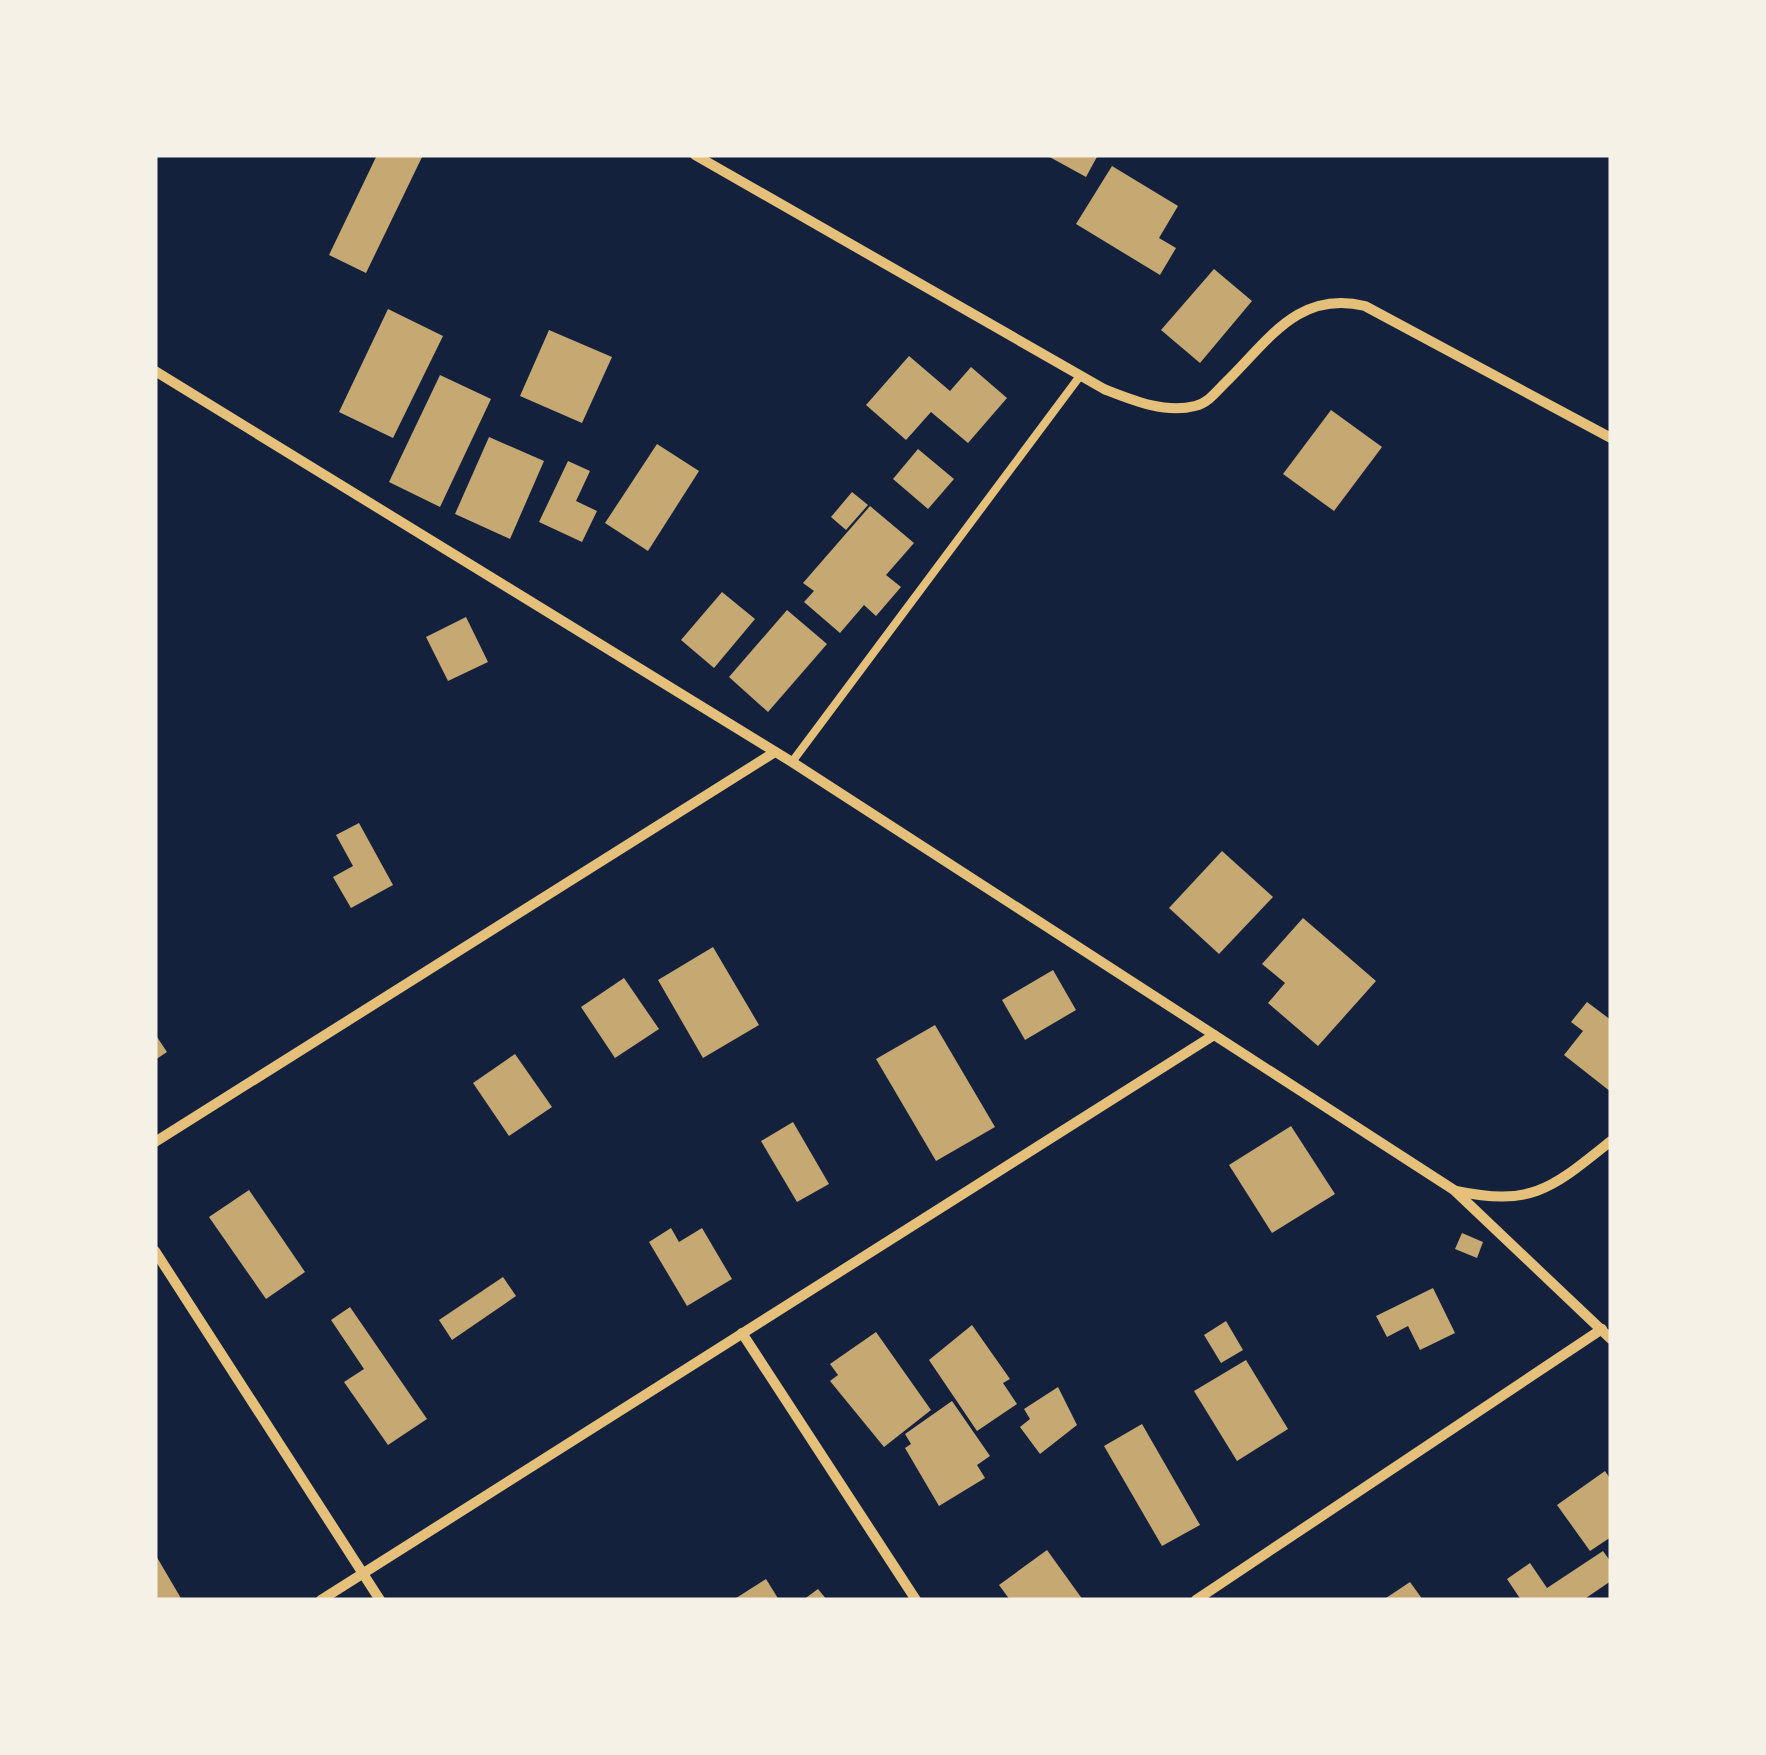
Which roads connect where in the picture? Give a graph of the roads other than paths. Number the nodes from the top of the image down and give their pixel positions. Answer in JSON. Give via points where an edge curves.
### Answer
{"nodes":[{"id":1,"x":696,"y":155,"type":"edge"},
{"id":2,"x":155,"y":372,"type":"edge"},
{"id":3,"x":1080,"y":376,"type":"junction"},
{"id":4,"x":1611,"y":438,"type":"edge"},
{"id":5,"x":775,"y":752,"type":"junction"},
{"id":6,"x":792,"y":762,"type":"junction"},
{"id":7,"x":1214,"y":1034,"type":"junction"},
{"id":8,"x":1611,"y":1140,"type":"edge"},
{"id":9,"x":155,"y":1142,"type":"edge"},
{"id":10,"x":1454,"y":1190,"type":"junction"},
{"id":11,"x":155,"y":1252,"type":"edge"},
{"id":12,"x":1602,"y":1329,"type":"junction"},
{"id":13,"x":742,"y":1333,"type":"junction"},
{"id":14,"x":1611,"y":1339,"type":"edge"},
{"id":15,"x":363,"y":1573,"type":"junction"},
{"id":16,"x":321,"y":1600,"type":"edge"},
{"id":17,"x":380,"y":1600,"type":"edge"},
{"id":18,"x":916,"y":1600,"type":"edge"},
{"id":19,"x":1196,"y":1600,"type":"edge"}],
"edges":[{"from":1,"to":3,"type":"street"},
{"from":2,"to":5,"type":"street"},
{"from":3,"to":4,"type":"street","via":[[1133,400],[1194,407],[1302,308],[1347,302]]},
{"from":3,"to":6,"type":"lane"},
{"from":5,"to":6,"type":"street"},
{"from":5,"to":9,"type":"street"},
{"from":6,"to":7,"type":"street"},
{"from":7,"to":10,"type":"street"},
{"from":7,"to":13,"type":"street"},
{"from":8,"to":10,"type":"street","via":[[1530,1196],[1499,1200]]},
{"from":10,"to":12,"type":"street"},
{"from":11,"to":15,"type":"street"},
{"from":12,"to":14,"type":"street"},
{"from":12,"to":19,"type":"street"},
{"from":13,"to":15,"type":"street"},
{"from":13,"to":18,"type":"street"},
{"from":15,"to":16,"type":"street"},
{"from":15,"to":17,"type":"street"}]}
